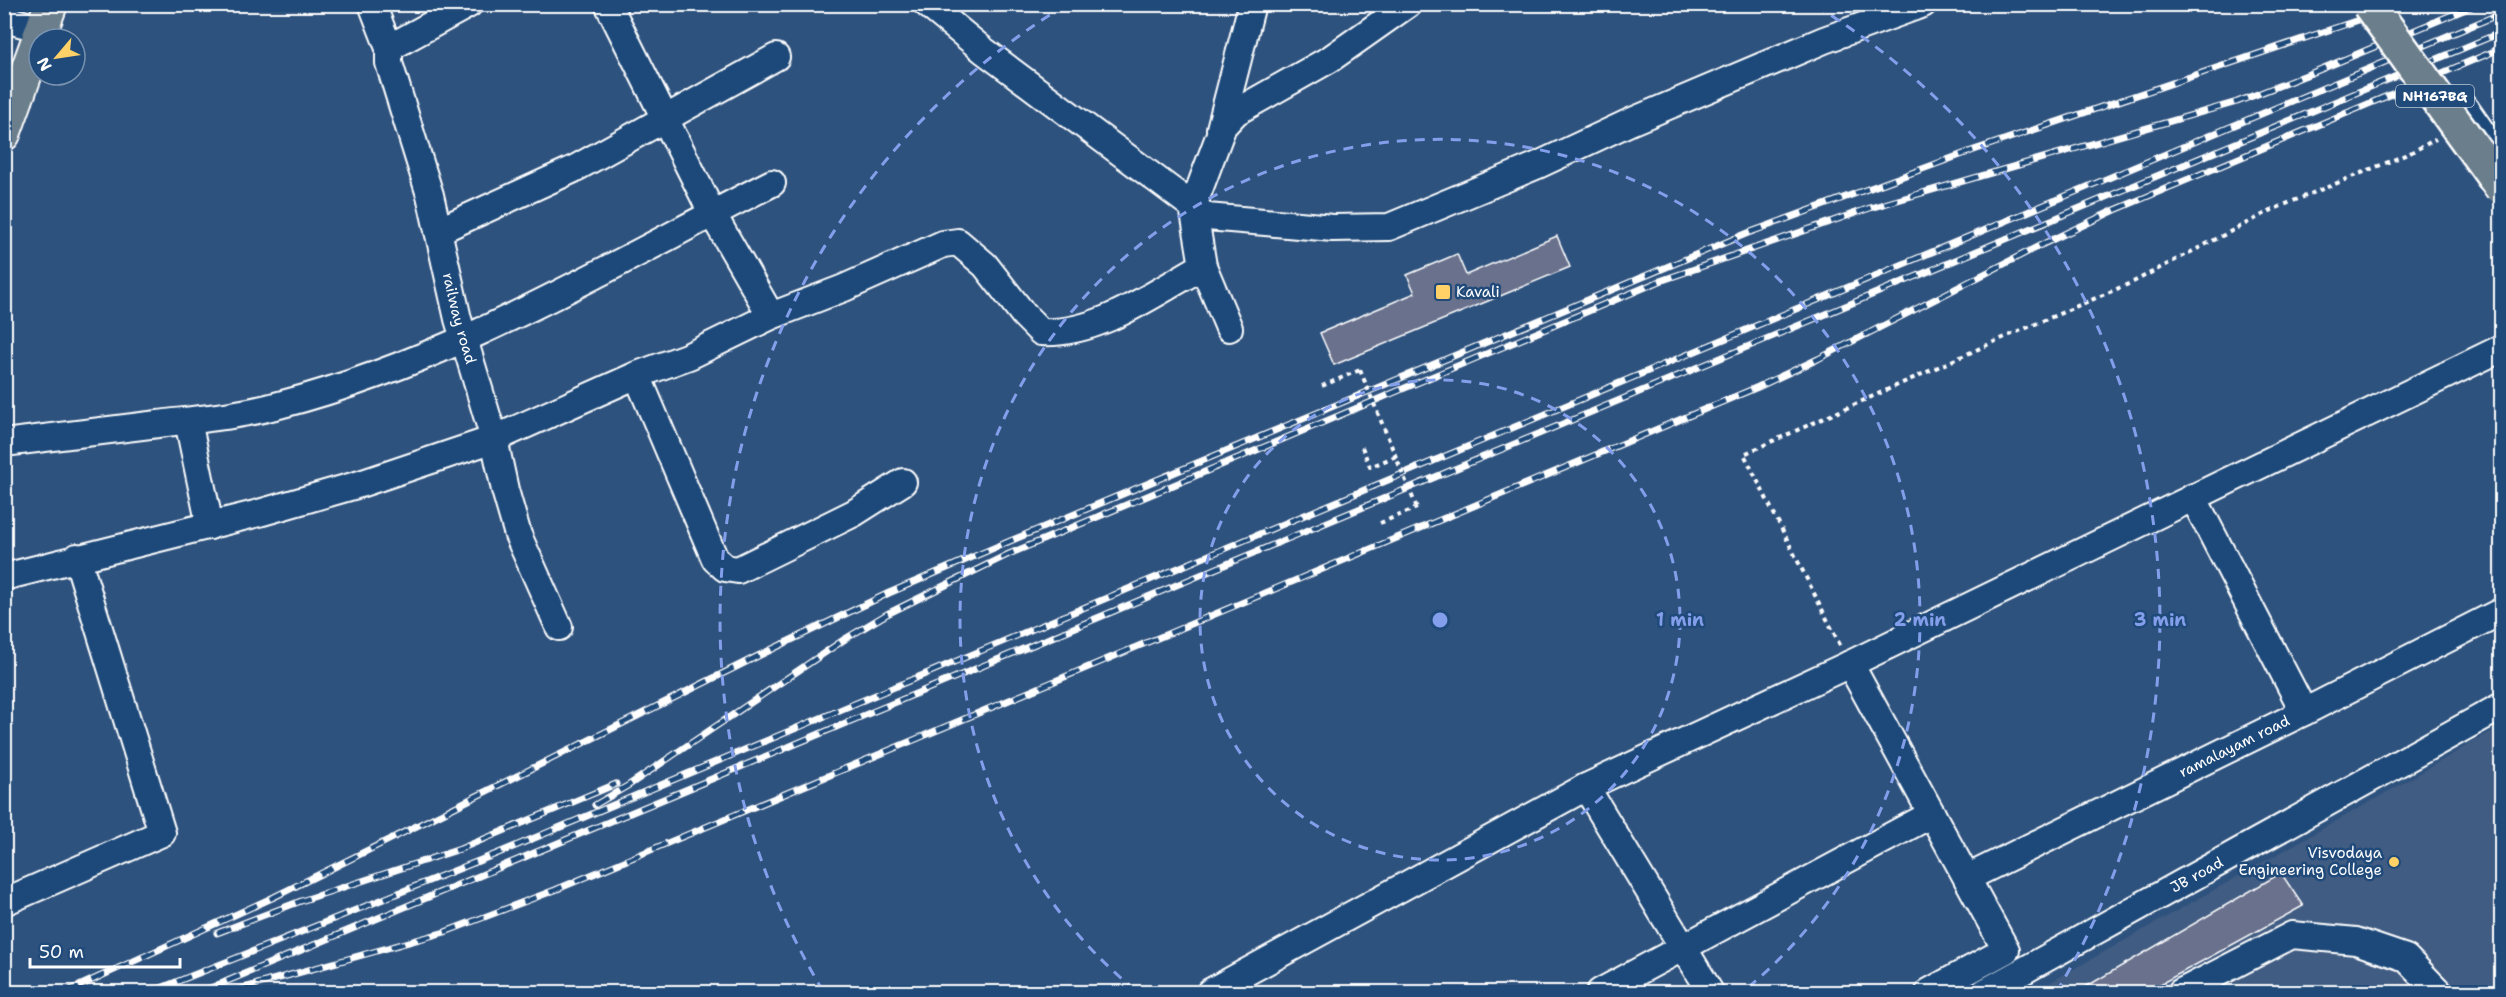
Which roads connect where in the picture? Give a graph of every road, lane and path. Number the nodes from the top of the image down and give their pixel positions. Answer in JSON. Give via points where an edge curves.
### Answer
{"nodes":[{"id":1,"x":372,"y":4,"type":"edge"},
{"id":2,"x":469,"y":4,"type":"edge"},
{"id":3,"x":608,"y":4,"type":"edge"},
{"id":4,"x":927,"y":4,"type":"edge"},
{"id":5,"x":1252,"y":4,"type":"edge"},
{"id":6,"x":1408,"y":4,"type":"edge"},
{"id":7,"x":2369,"y":4,"type":"edge"},
{"id":8,"x":1908,"y":7,"type":"edge"},
{"id":9,"x":46,"y":17,"type":"edge"},
{"id":10,"x":4,"y":19,"type":"edge"},
{"id":11,"x":389,"y":48,"type":"junction"},
{"id":12,"x":776,"y":57,"type":"dead end"},
{"id":13,"x":2460,"y":115,"type":"junction"},
{"id":14,"x":666,"y":119,"type":"junction"},
{"id":15,"x":4,"y":134,"type":"edge"},
{"id":16,"x":1214,"y":148,"type":"junction"},
{"id":17,"x":2502,"y":160,"type":"edge"},
{"id":18,"x":772,"y":183,"type":"dead end"},
{"id":19,"x":2502,"y":188,"type":"edge"},
{"id":20,"x":1193,"y":206,"type":"junction"},
{"id":21,"x":712,"y":213,"type":"junction"},
{"id":22,"x":438,"y":231,"type":"junction"},
{"id":23,"x":1203,"y":266,"type":"junction"},
{"id":24,"x":771,"y":316,"type":"junction"},
{"id":25,"x":1229,"y":328,"type":"dead end"},
{"id":26,"x":464,"y":339,"type":"junction"},
{"id":27,"x":2502,"y":348,"type":"edge"},
{"id":28,"x":637,"y":375,"type":"junction"},
{"id":29,"x":1322,"y":386,"type":"dead end"},
{"id":30,"x":188,"y":421,"type":"junction"},
{"id":31,"x":494,"y":439,"type":"junction"},
{"id":32,"x":4,"y":443,"type":"edge"},
{"id":33,"x":1362,"y":447,"type":"dead end"},
{"id":34,"x":1396,"y":456,"type":"junction"},
{"id":35,"x":903,"y":482,"type":"dead end"},
{"id":36,"x":2193,"y":496,"type":"junction"},
{"id":37,"x":1380,"y":523,"type":"dead end"},
{"id":38,"x":210,"y":526,"type":"junction"},
{"id":39,"x":77,"y":557,"type":"junction"},
{"id":40,"x":4,"y":577,"type":"edge"},
{"id":41,"x":2502,"y":611,"type":"edge"},
{"id":42,"x":559,"y":627,"type":"dead end"},
{"id":43,"x":1850,"y":664,"type":"junction"},
{"id":44,"x":2502,"y":705,"type":"edge"},
{"id":45,"x":2304,"y":712,"type":"junction"},
{"id":46,"x":1586,"y":787,"type":"junction"},
{"id":47,"x":1932,"y":814,"type":"junction"},
{"id":48,"x":1967,"y":878,"type":"junction"},
{"id":49,"x":4,"y":902,"type":"edge"},
{"id":50,"x":1682,"y":946,"type":"junction"},
{"id":51,"x":1210,"y":993,"type":"edge"},
{"id":52,"x":1599,"y":993,"type":"edge"},
{"id":53,"x":1710,"y":993,"type":"edge"},
{"id":54,"x":1929,"y":993,"type":"edge"},
{"id":55,"x":1985,"y":993,"type":"edge"},
{"id":56,"x":2181,"y":993,"type":"edge"},
{"id":57,"x":2439,"y":993,"type":"edge"}],
"edges":[{"from":1,"to":11,"type":"street","name":"railway road"},
{"from":2,"to":11,"type":"street"},
{"from":3,"to":14,"type":"street"},
{"from":4,"to":20,"type":"street"},
{"from":5,"to":16,"type":"street"},
{"from":6,"to":16,"type":"street","via":[[1330,59],[1236,112],[1223,126]]},
{"from":7,"to":13,"type":"highway","number":"NH167BG","bridge":true},
{"from":8,"to":20,"type":"street","via":[[1389,227],[1333,228],[1207,217]]},
{"from":9,"to":10,"type":"street"},
{"from":9,"to":15,"type":"main road"},
{"from":11,"to":22,"type":"street","name":"railway road","via":[[389,63]]},
{"from":12,"to":14,"type":"street"},
{"from":13,"to":17,"type":"street"},
{"from":13,"to":19,"type":"highway","number":"NH167BG","bridge":true},
{"from":13,"to":43,"type":"path","via":[[2410,153],[2274,209],[2133,282],[1744,454]]},
{"from":14,"to":21,"type":"street"},
{"from":14,"to":22,"type":"street","via":[[574,169]]},
{"from":16,"to":20,"type":"street"},
{"from":18,"to":21,"type":"street"},
{"from":20,"to":23,"type":"street"},
{"from":21,"to":24,"type":"street"},
{"from":21,"to":26,"type":"street"},
{"from":22,"to":26,"type":"street","name":"railway road"},
{"from":23,"to":24,"type":"street","via":[[1109,318],[1061,333],[1041,332],[985,265],[958,243],[950,243]]},
{"from":23,"to":25,"type":"street"},
{"from":24,"to":28,"type":"street","via":[[689,356]]},
{"from":26,"to":30,"type":"street","via":[[347,385],[280,405]]},
{"from":26,"to":31,"type":"street","name":"railway road"},
{"from":27,"to":36,"type":"street"},
{"from":28,"to":31,"type":"street"},
{"from":28,"to":35,"type":"street","via":[[716,559],[725,568],[738,570],[854,513]]},
{"from":29,"to":34,"type":"path","bridge":true,"via":[[1360,370]]},
{"from":30,"to":32,"type":"street"},
{"from":30,"to":38,"type":"street"},
{"from":31,"to":38,"type":"street","via":[[360,484]]},
{"from":31,"to":42,"type":"street","name":"railway road","via":[[518,535]]},
{"from":33,"to":34,"type":"path","via":[[1370,467]]},
{"from":34,"to":37,"type":"path","bridge":true,"via":[[1417,508]]},
{"from":36,"to":43,"type":"street"},
{"from":36,"to":45,"type":"street"},
{"from":38,"to":39,"type":"street"},
{"from":39,"to":40,"type":"street"},
{"from":39,"to":49,"type":"street","via":[[162,832]]},
{"from":41,"to":45,"type":"street","name":"ramalayam road"},
{"from":43,"to":46,"type":"street"},
{"from":43,"to":47,"type":"street"},
{"from":44,"to":55,"type":"street","name":"JB road"},
{"from":45,"to":48,"type":"street","name":"ramalayam road"},
{"from":46,"to":50,"type":"street"},
{"from":46,"to":51,"type":"street"},
{"from":47,"to":48,"type":"street"},
{"from":47,"to":50,"type":"street"},
{"from":48,"to":54,"type":"street","via":[[2006,950]]},
{"from":50,"to":52,"type":"street"},
{"from":50,"to":53,"type":"street"},
{"from":56,"to":57,"type":"street","via":[[2292,935],[2356,941],[2406,958]]}]}
